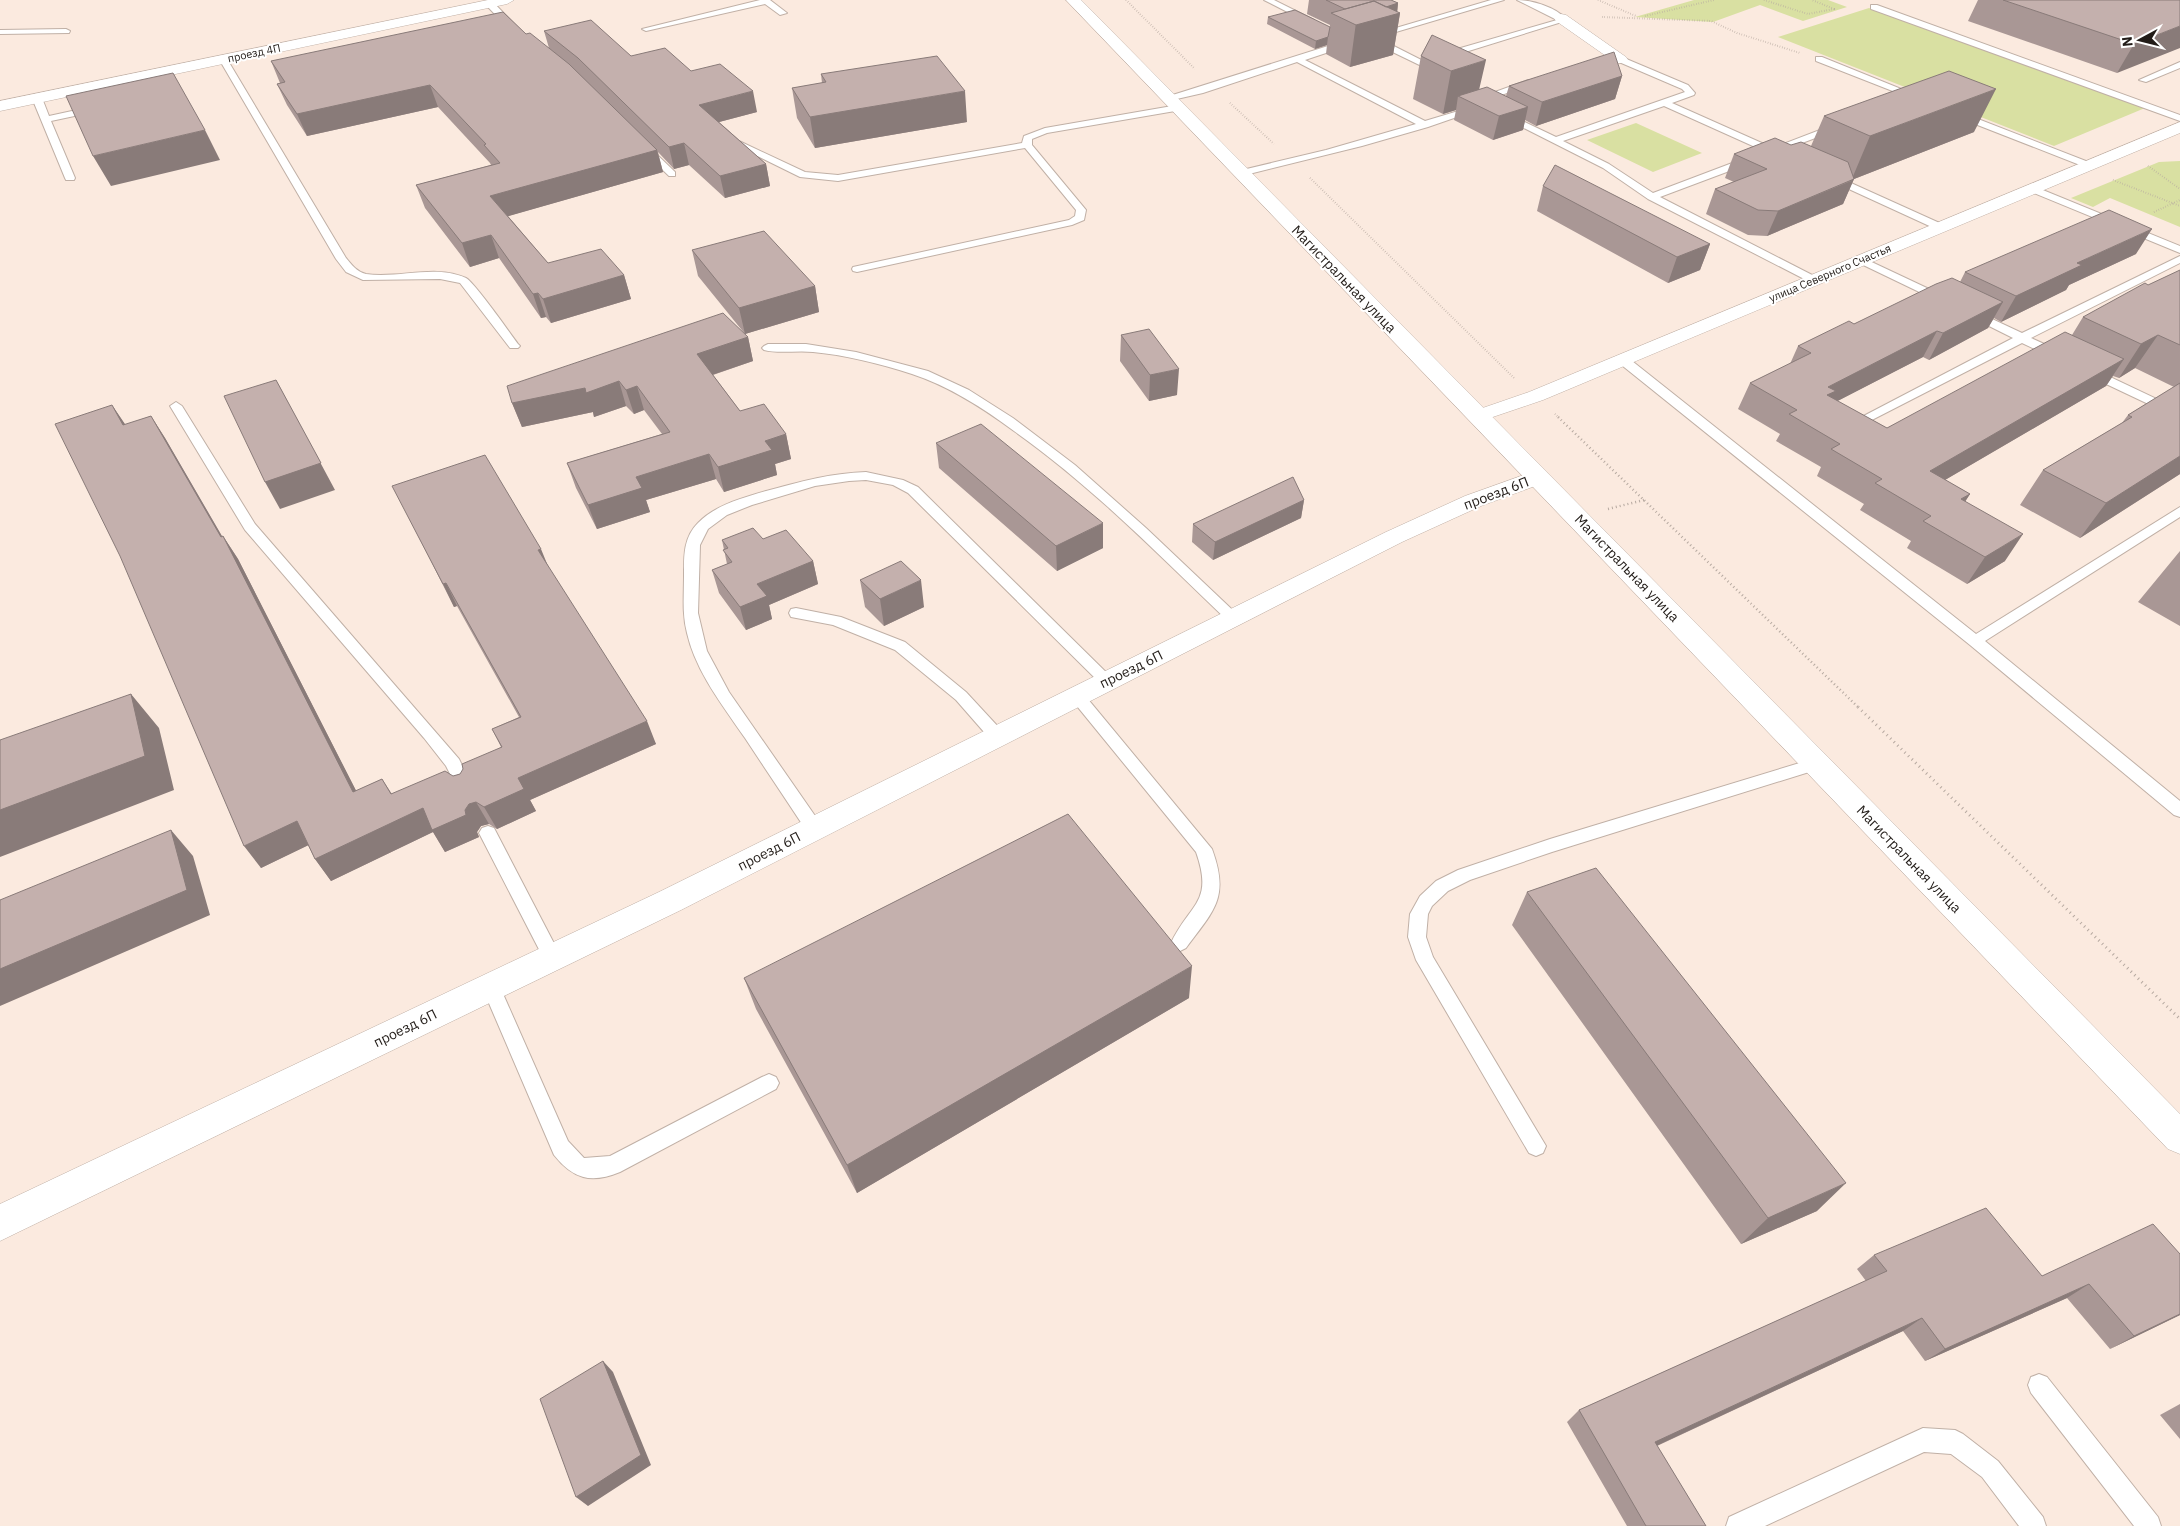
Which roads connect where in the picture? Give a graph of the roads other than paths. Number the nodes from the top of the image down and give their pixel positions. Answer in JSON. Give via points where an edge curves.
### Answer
{"nodes":[{"id":1,"x":507,"y":0,"type":"edge"},
{"id":2,"x":766,"y":0,"type":"edge"},
{"id":3,"x":1073,"y":0,"type":"edge"},
{"id":4,"x":1268,"y":0,"type":"edge"},
{"id":5,"x":1463,"y":0,"type":"edge"},
{"id":6,"x":1500,"y":0,"type":"edge"},
{"id":7,"x":1521,"y":0,"type":"edge"},
{"id":8,"x":490,"y":4,"type":"junction"},
{"id":9,"x":1477,"y":6,"type":"junction"},
{"id":10,"x":1874,"y":7,"type":"dead end"},
{"id":11,"x":783,"y":13,"type":"dead end"},
{"id":12,"x":1559,"y":17,"type":"junction"},
{"id":13,"x":1318,"y":25,"type":"edge"},
{"id":14,"x":646,"y":29,"type":"dead end"},
{"id":15,"x":66,"y":31,"type":"dead end"},
{"id":16,"x":0,"y":32,"type":"edge"},
{"id":17,"x":521,"y":34,"type":"edge"},
{"id":18,"x":1344,"y":37,"type":"edge"},
{"id":19,"x":223,"y":59,"type":"junction"},
{"id":20,"x":1297,"y":59,"type":"junction"},
{"id":21,"x":1819,"y":59,"type":"road end"},
{"id":22,"x":1600,"y":60,"type":"edge"},
{"id":23,"x":1621,"y":60,"type":"junction"},
{"id":24,"x":1421,"y":62,"type":"junction"},
{"id":25,"x":2180,"y":65,"type":"edge"},
{"id":26,"x":1447,"y":75,"type":"edge"},
{"id":27,"x":2143,"y":80,"type":"dead end"},
{"id":28,"x":1536,"y":81,"type":"edge"},
{"id":29,"x":37,"y":98,"type":"junction"},
{"id":30,"x":1173,"y":103,"type":"junction"},
{"id":31,"x":1665,"y":104,"type":"junction"},
{"id":32,"x":1897,"y":104,"type":"edge"},
{"id":33,"x":0,"y":106,"type":"edge"},
{"id":34,"x":101,"y":107,"type":"edge"},
{"id":35,"x":1494,"y":110,"type":"edge"},
{"id":36,"x":1951,"y":111,"type":"edge"},
{"id":37,"x":2180,"y":118,"type":"edge"},
{"id":38,"x":46,"y":120,"type":"junction"},
{"id":39,"x":1844,"y":124,"type":"edge"},
{"id":40,"x":1425,"y":125,"type":"junction"},
{"id":41,"x":2174,"y":134,"type":"edge"},
{"id":42,"x":639,"y":141,"type":"edge"},
{"id":43,"x":1555,"y":141,"type":"junction"},
{"id":44,"x":736,"y":143,"type":"edge"},
{"id":45,"x":1027,"y":145,"type":"junction"},
{"id":46,"x":1772,"y":151,"type":"junction"},
{"id":47,"x":1790,"y":159,"type":"edge"},
{"id":48,"x":2088,"y":165,"type":"junction"},
{"id":49,"x":1818,"y":171,"type":"edge"},
{"id":50,"x":1241,"y":172,"type":"junction"},
{"id":51,"x":672,"y":174,"type":"dead end"},
{"id":52,"x":70,"y":178,"type":"dead end"},
{"id":53,"x":2033,"y":189,"type":"junction"},
{"id":54,"x":1652,"y":197,"type":"junction"},
{"id":55,"x":1940,"y":227,"type":"junction"},
{"id":56,"x":2180,"y":250,"type":"edge"},
{"id":57,"x":2180,"y":259,"type":"edge"},
{"id":58,"x":1861,"y":260,"type":"junction"},
{"id":59,"x":857,"y":269,"type":"dead end"},
{"id":60,"x":1814,"y":280,"type":"junction"},
{"id":61,"x":2022,"y":338,"type":"junction"},
{"id":62,"x":514,"y":346,"type":"dead end"},
{"id":63,"x":768,"y":348,"type":"dead end"},
{"id":64,"x":1623,"y":360,"type":"junction"},
{"id":65,"x":176,"y":406,"type":"dead end"},
{"id":66,"x":2180,"y":415,"type":"edge"},
{"id":67,"x":1478,"y":416,"type":"junction"},
{"id":68,"x":1860,"y":422,"type":"edge"},
{"id":69,"x":1538,"y":477,"type":"junction"},
{"id":70,"x":2180,"y":511,"type":"edge"},
{"id":71,"x":796,"y":613,"type":"dead end"},
{"id":72,"x":1234,"y":618,"type":"junction"},
{"id":73,"x":1975,"y":642,"type":"junction"},
{"id":74,"x":1107,"y":681,"type":"junction"},
{"id":75,"x":1077,"y":696,"type":"junction"},
{"id":76,"x":997,"y":736,"type":"junction"},
{"id":77,"x":1816,"y":764,"type":"junction"},
{"id":78,"x":466,"y":790,"type":"edge"},
{"id":79,"x":2177,"y":802,"type":"edge"},
{"id":80,"x":814,"y":828,"type":"junction"},
{"id":81,"x":488,"y":833,"type":"dead end"},
{"id":82,"x":1180,"y":943,"type":"dead end"},
{"id":83,"x":552,"y":958,"type":"junction"},
{"id":84,"x":491,"y":987,"type":"junction"},
{"id":85,"x":769,"y":1083,"type":"dead end"},
{"id":86,"x":2180,"y":1138,"type":"edge"},
{"id":87,"x":1536,"y":1146,"type":"dead end"},
{"id":88,"x":0,"y":1223,"type":"edge"},
{"id":89,"x":2039,"y":1385,"type":"dead end"},
{"id":90,"x":1738,"y":1526,"type":"edge"},
{"id":91,"x":2034,"y":1526,"type":"edge"},
{"id":92,"x":2149,"y":1526,"type":"edge"}],
"edges":[{"from":1,"to":8,"type":"street","name":"проезд 4П"},
{"from":2,"to":11,"type":"lane"},
{"from":2,"to":14,"type":"lane"},
{"from":3,"to":30,"type":"street","name":"Магистральная улица"},
{"from":4,"to":13,"type":"lane"},
{"from":5,"to":9,"type":"lane"},
{"from":6,"to":9,"type":"lane"},
{"from":7,"to":12,"type":"lane"},
{"from":8,"to":17,"type":"lane"},
{"from":8,"to":19,"type":"street","name":"проезд 4П"},
{"from":9,"to":24,"type":"lane","via":[[1369,36]]},
{"from":10,"to":37,"type":"lane"},
{"from":12,"to":23,"type":"street"},
{"from":12,"to":24,"type":"lane","via":[[1561,21],[1557,23]]},
{"from":15,"to":16,"type":"lane"},
{"from":18,"to":20,"type":"lane","via":[[1352,41]]},
{"from":19,"to":29,"type":"street","name":"проезд 4П","via":[[119,85]]},
{"from":19,"to":62,"type":"lane","via":[[350,270],[363,277],[440,276],[464,281]]},
{"from":20,"to":30,"type":"lane"},
{"from":20,"to":40,"type":"lane"},
{"from":21,"to":32,"type":"lane","via":[[1920,99]]},
{"from":22,"to":23,"type":"lane"},
{"from":23,"to":31,"type":"lane","via":[[1691,93]]},
{"from":24,"to":26,"type":"lane"},
{"from":25,"to":27,"type":"lane"},
{"from":28,"to":40,"type":"lane","via":[[1485,94],[1492,102],[1485,106]]},
{"from":29,"to":33,"type":"street","name":"проезд 4П"},
{"from":29,"to":38,"type":"lane"},
{"from":30,"to":45,"type":"lane","via":[[1044,131],[1027,138]]},
{"from":30,"to":50,"type":"street","name":"Магистральная улица"},
{"from":31,"to":43,"type":"lane"},
{"from":31,"to":46,"type":"lane"},
{"from":34,"to":38,"type":"lane"},
{"from":35,"to":43,"type":"lane"},
{"from":36,"to":48,"type":"lane"},
{"from":38,"to":52,"type":"lane"},
{"from":39,"to":46,"type":"lane"},
{"from":40,"to":50,"type":"lane"},
{"from":41,"to":48,"type":"street","name":"улица Северного Счастья"},
{"from":42,"to":51,"type":"lane"},
{"from":43,"to":54,"type":"lane","via":[[1606,166]]},
{"from":44,"to":45,"type":"lane","via":[[803,175],[838,178]]},
{"from":45,"to":59,"type":"lane","via":[[1081,210],[1080,218]]},
{"from":46,"to":47,"type":"lane"},
{"from":46,"to":54,"type":"lane"},
{"from":48,"to":53,"type":"street","name":"улица Северного Счастья"},
{"from":49,"to":55,"type":"lane"},
{"from":50,"to":67,"type":"street","name":"Магистральная улица"},
{"from":53,"to":55,"type":"street","name":"улица Северного Счастья"},
{"from":53,"to":56,"type":"lane"},
{"from":54,"to":60,"type":"lane"},
{"from":55,"to":58,"type":"street","name":"улица Северного Счастья"},
{"from":57,"to":61,"type":"lane"},
{"from":58,"to":60,"type":"street","name":"улица Северного Счастья"},
{"from":58,"to":61,"type":"lane"},
{"from":60,"to":64,"type":"street","name":"улица Северного Счастья"},
{"from":61,"to":66,"type":"lane"},
{"from":61,"to":68,"type":"lane"},
{"from":63,"to":72,"type":"lane","via":[[835,350],[940,380],[968,396],[1015,424],[1058,456]]},
{"from":64,"to":67,"type":"street","name":"улица Северного Счастья"},
{"from":64,"to":73,"type":"lane"},
{"from":65,"to":78,"type":"lane","via":[[250,527],[430,734],[453,763]]},
{"from":67,"to":69,"type":"street","name":"Магистральная улица"},
{"from":69,"to":72,"type":"street","name":"проезд 6П","via":[[1394,537]]},
{"from":69,"to":77,"type":"street","name":"Магистральная улица"},
{"from":70,"to":73,"type":"lane"},
{"from":71,"to":76,"type":"lane","via":[[836,621],[900,646],[961,696]]},
{"from":72,"to":74,"type":"street","name":"проезд 6П"},
{"from":73,"to":79,"type":"lane"},
{"from":74,"to":75,"type":"street","name":"проезд 6П"},
{"from":74,"to":80,"type":"lane","via":[[913,490],[901,482],[851,477],[822,480],[734,506],[712,519],[696,535],[691,551],[691,618],[701,652],[715,682]]},
{"from":75,"to":76,"type":"street","name":"проезд 6П"},
{"from":75,"to":82,"type":"lane","via":[[1203,848],[1212,886],[1206,904]]},
{"from":76,"to":80,"type":"street","name":"проезд 6П"},
{"from":77,"to":86,"type":"street","name":"Магистральная улица"},
{"from":77,"to":87,"type":"lane","via":[[1464,875],[1442,886],[1426,901],[1419,914],[1417,937],[1425,960]]},
{"from":80,"to":83,"type":"street","name":"проезд 6П"},
{"from":81,"to":83,"type":"lane"},
{"from":83,"to":84,"type":"street","name":"проезд 6П"},
{"from":84,"to":85,"type":"lane","via":[[561,1148],[573,1164],[589,1170],[612,1165]]},
{"from":84,"to":88,"type":"street","name":"проезд 6П"},
{"from":89,"to":92,"type":"lane"},
{"from":90,"to":91,"type":"lane","via":[[1923,1440],[1955,1442],[1990,1469]]}]}
